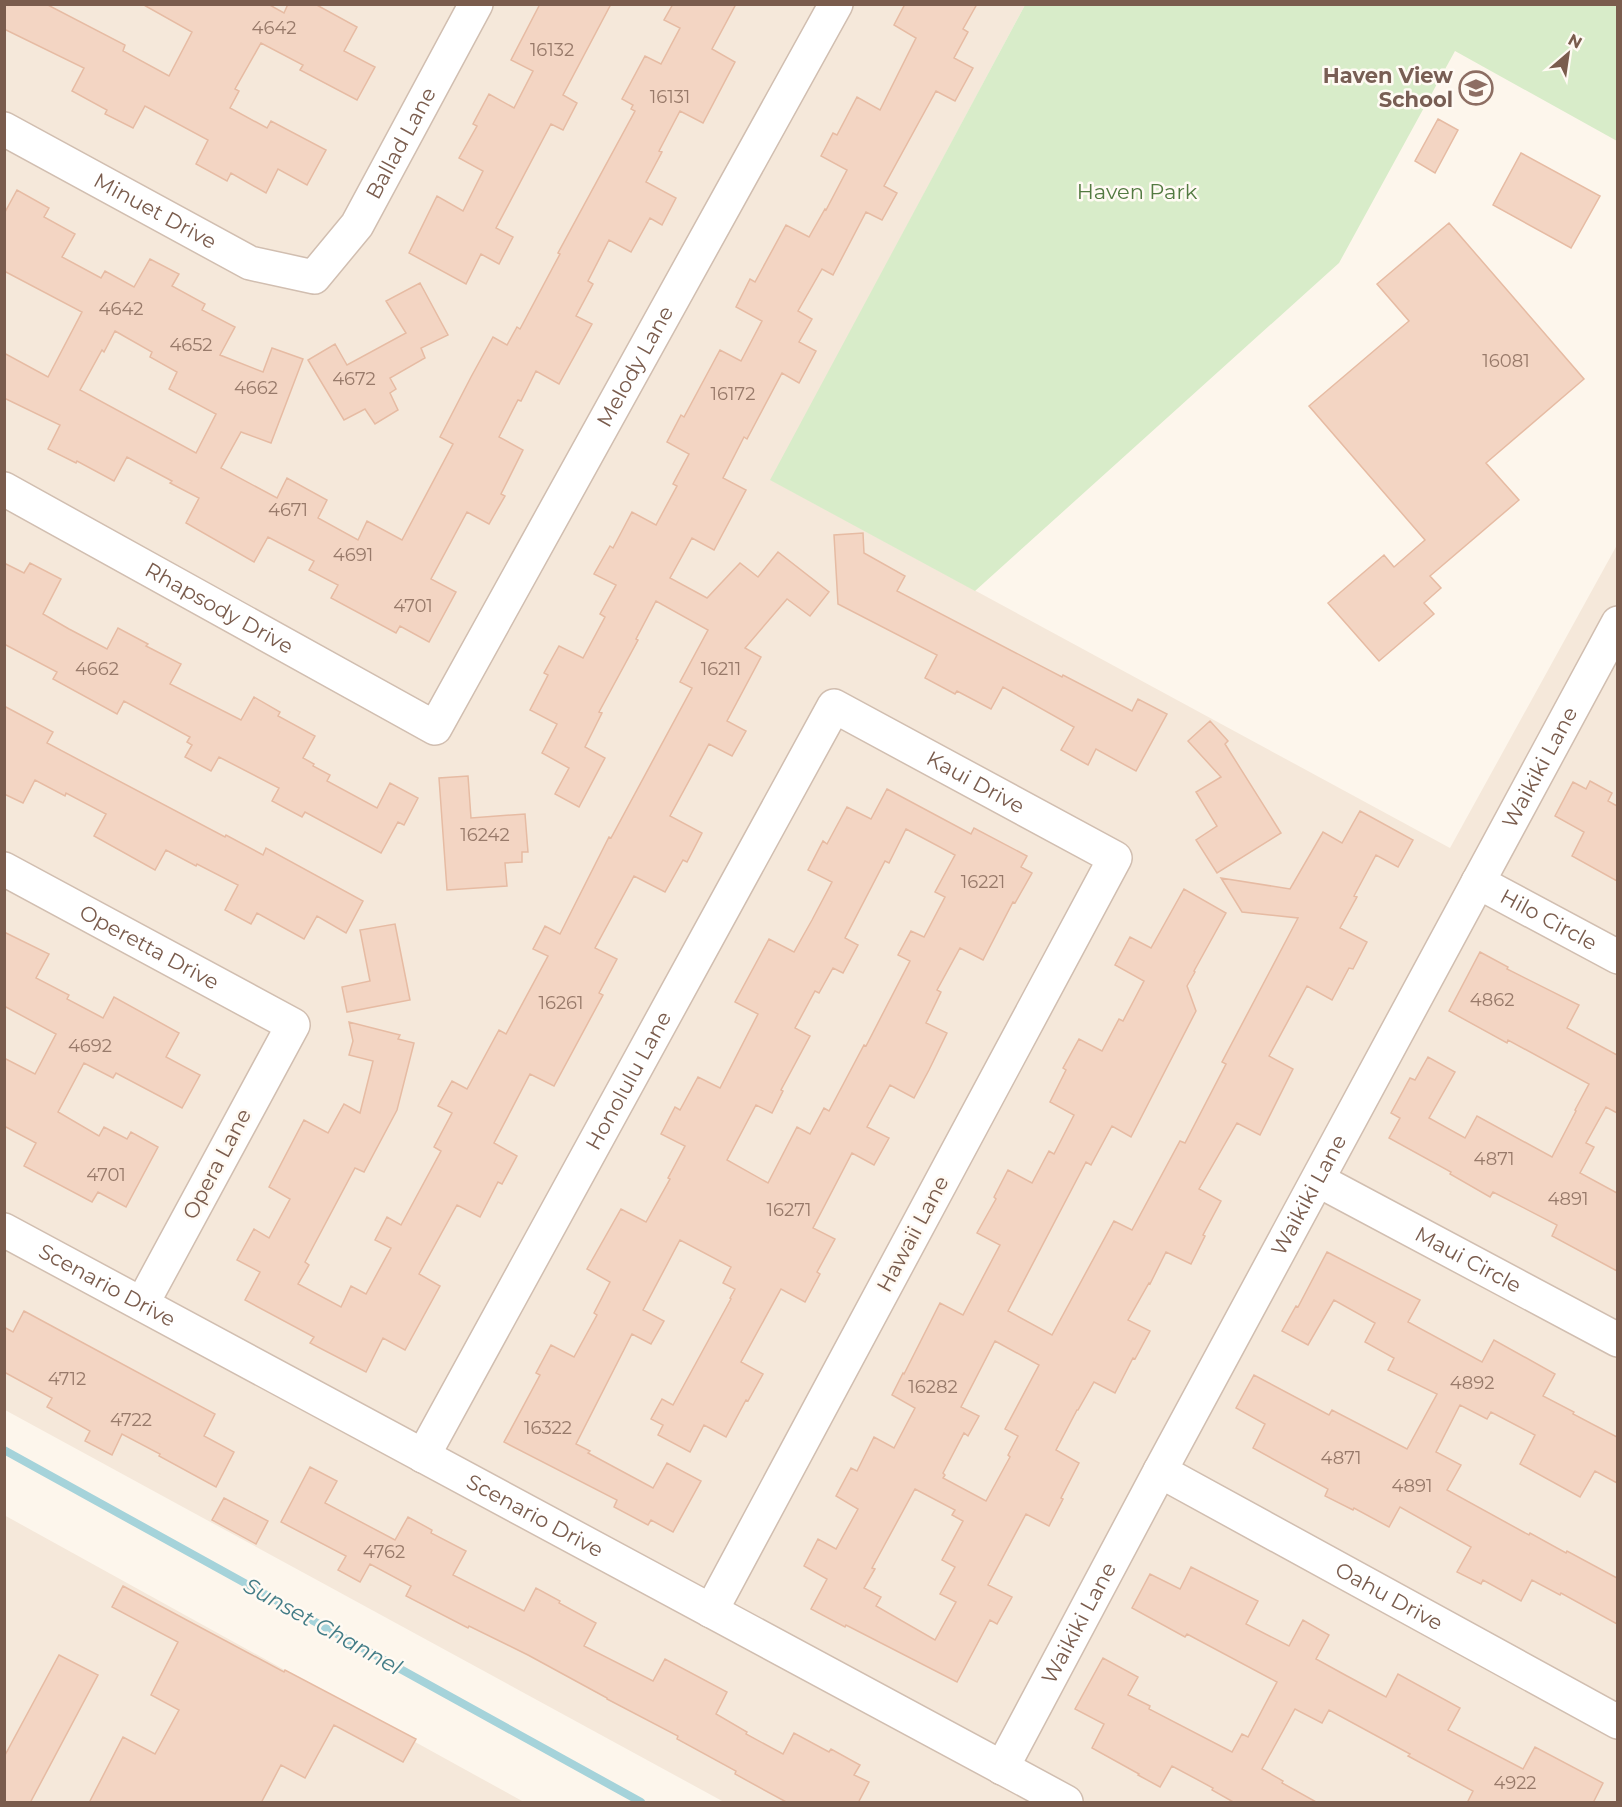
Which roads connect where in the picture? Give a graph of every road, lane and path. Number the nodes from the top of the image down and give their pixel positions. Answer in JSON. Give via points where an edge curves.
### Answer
{"nodes":[{"id":1,"x":836,"y":4,"type":"edge"},
{"id":2,"x":462,"y":9,"type":"edge"},
{"id":3,"x":4,"y":129,"type":"edge"},
{"id":4,"x":314,"y":277,"type":"joint"},
{"id":5,"x":4,"y":489,"type":"edge"},
{"id":6,"x":1617,"y":623,"type":"edge"},
{"id":7,"x":834,"y":706,"type":"joint"},
{"id":8,"x":435,"y":728,"type":"joint"},
{"id":9,"x":1115,"y":858,"type":"joint"},
{"id":10,"x":4,"y":869,"type":"edge"},
{"id":11,"x":1478,"y":882,"type":"junction"},
{"id":12,"x":1617,"y":957,"type":"edge"},
{"id":13,"x":293,"y":1025,"type":"joint"},
{"id":14,"x":1318,"y":1180,"type":"junction"},
{"id":15,"x":4,"y":1230,"type":"edge"},
{"id":16,"x":142,"y":1304,"type":"junction"},
{"id":17,"x":1617,"y":1340,"type":"edge"},
{"id":18,"x":423,"y":1456,"type":"junction"},
{"id":19,"x":1160,"y":1471,"type":"junction"},
{"id":20,"x":711,"y":1611,"type":"junction"},
{"id":21,"x":1617,"y":1722,"type":"edge"},
{"id":22,"x":1002,"y":1768,"type":"junction"},
{"id":23,"x":1066,"y":1803,"type":"edge"}],
"edges":[{"from":1,"to":8,"type":"street","name":"Melody Lane"},
{"from":2,"to":4,"type":"street","name":"Ballad Lane","via":[[357,225]]},
{"from":3,"to":4,"type":"street","name":"Minuet Drive","via":[[250,263]]},
{"from":5,"to":8,"type":"street","name":"Rhapsody Drive"},
{"from":6,"to":11,"type":"street","name":"Waikiki Lane"},
{"from":7,"to":9,"type":"street","name":"Kaui Drive"},
{"from":7,"to":18,"type":"street","name":"Honolulu Lane"},
{"from":9,"to":20,"type":"street","name":"Hawaii Lane"},
{"from":10,"to":13,"type":"street","name":"Operetta Drive"},
{"from":11,"to":12,"type":"street","name":"Hilo Circle"},
{"from":11,"to":14,"type":"street","name":"Waikiki Lane"},
{"from":13,"to":16,"type":"street","name":"Opera Lane"},
{"from":14,"to":17,"type":"street","name":"Maui Circle"},
{"from":14,"to":19,"type":"street","name":"Waikiki Lane"},
{"from":15,"to":16,"type":"street","name":"Scenario Drive"},
{"from":16,"to":18,"type":"street","name":"Scenario Drive"},
{"from":18,"to":20,"type":"street","name":"Scenario Drive"},
{"from":19,"to":21,"type":"street","name":"Oahu Drive"},
{"from":19,"to":22,"type":"street","name":"Waikiki Lane"},
{"from":20,"to":22,"type":"street","name":"Scenario Drive"},
{"from":22,"to":23,"type":"street","name":"Scenario Drive"}]}
